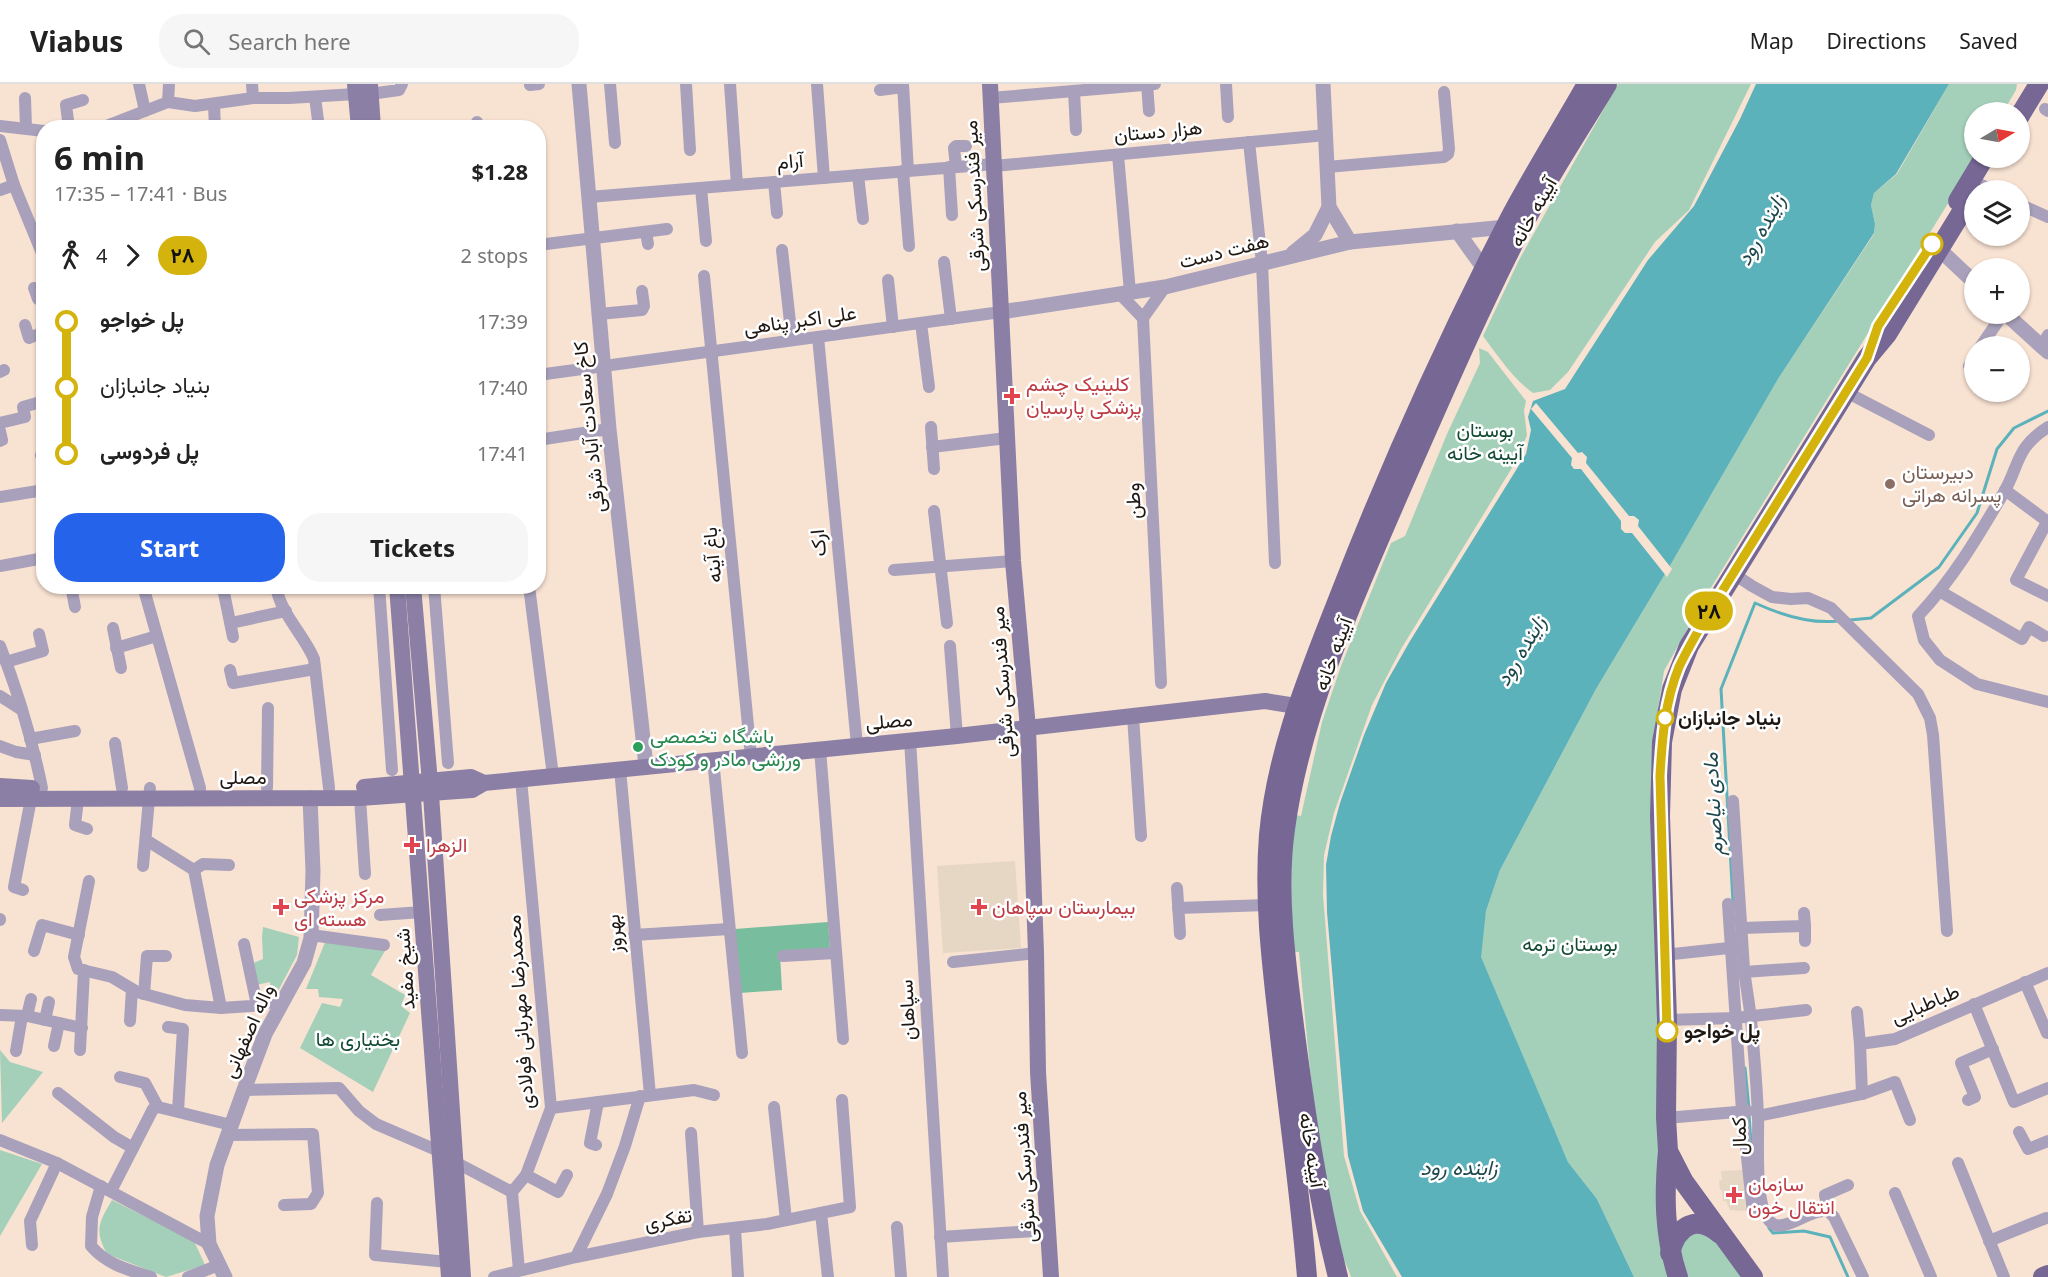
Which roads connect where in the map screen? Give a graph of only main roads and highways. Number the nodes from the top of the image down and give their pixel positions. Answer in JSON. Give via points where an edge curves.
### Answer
{"nodes":[{"id":1,"x":1587,"y":84,"type":"edge"},
{"id":2,"x":1607,"y":84,"type":"edge"},
{"id":3,"x":363,"y":89,"type":"edge"},
{"id":4,"x":991,"y":91,"type":"edge"},
{"id":5,"x":359,"y":120,"type":"edge"},
{"id":6,"x":371,"y":120,"type":"edge"},
{"id":7,"x":1978,"y":168,"type":"edge"},
{"id":8,"x":1964,"y":212,"type":"edge"},
{"id":9,"x":1867,"y":358,"type":"junction"},
{"id":10,"x":407,"y":594,"type":"edge"},
{"id":11,"x":408,"y":594,"type":"edge"},
{"id":12,"x":1304,"y":709,"type":"junction"},
{"id":13,"x":1028,"y":728,"type":"junction"},
{"id":14,"x":430,"y":788,"type":"junction"},
{"id":15,"x":412,"y":789,"type":"junction"},
{"id":16,"x":37,"y":793,"type":"junction"},
{"id":17,"x":150,"y":793,"type":"junction"},
{"id":18,"x":200,"y":793,"type":"junction"},
{"id":19,"x":1,"y":798,"type":"edge"},
{"id":20,"x":432,"y":945,"type":"junction"},
{"id":21,"x":434,"y":971,"type":"junction"},
{"id":22,"x":1289,"y":1047,"type":"junction"},
{"id":23,"x":1668,"y":1148,"type":"junction"},
{"id":24,"x":1729,"y":1242,"type":"junction"},
{"id":25,"x":1670,"y":1254,"type":"junction"},
{"id":26,"x":448,"y":1269,"type":"edge"},
{"id":27,"x":2048,"y":1275,"type":"edge"},
{"id":28,"x":463,"y":1277,"type":"edge"},
{"id":29,"x":1052,"y":1277,"type":"edge"},
{"id":30,"x":1307,"y":1277,"type":"edge"},
{"id":31,"x":1338,"y":1277,"type":"edge"},
{"id":32,"x":1678,"y":1277,"type":"edge"},
{"id":33,"x":1753,"y":1277,"type":"edge"},
{"id":34,"x":2043,"y":1277,"type":"edge"}],
"edges":[{"from":1,"to":12,"type":"main road","name":"آیینه خانه","via":[[1506,227],[1454,331],[1365,532]]},
{"from":2,"to":12,"type":"main road","name":"آیینه خانه","via":[[1526,219],[1468,339]]},
{"from":3,"to":5,"type":"main road"},
{"from":3,"to":6,"type":"main road"},
{"from":4,"to":13,"type":"main road","name":"میر فندرسکی شرقی","via":[[1013,561]]},
{"from":7,"to":9,"type":"main road","via":[[1878,326]]},
{"from":8,"to":9,"type":"main road","via":[[1887,334]]},
{"from":9,"to":23,"type":"main road","via":[[1689,646],[1667,710],[1660,776]]},
{"from":10,"to":15,"type":"main road","name":"شیخ مفید"},
{"from":11,"to":14,"type":"main road","name":"شیخ مفید"},
{"from":12,"to":13,"type":"main road","name":"مصلی","via":[[1265,701]]},
{"from":12,"to":22,"type":"main road","name":"آیینه خانه","via":[[1284,830],[1282,899]]},
{"from":12,"to":22,"type":"main road","name":"آیینه خانه","via":[[1279,772],[1269,834],[1267,905]]},
{"from":13,"to":14,"type":"main road","name":"مصلی","via":[[484,783],[472,790]]},
{"from":13,"to":29,"type":"main road","name":"میر فندرسکی شرقی","via":[[1038,1072]]},
{"from":14,"to":15,"type":"main road","name":"مصلی"},
{"from":14,"to":20,"type":"main road","name":"شیخ مفید"},
{"from":15,"to":18,"type":"main road","name":"مصلی","via":[[267,788]]},
{"from":15,"to":18,"type":"main road","name":"مصلی","via":[[360,798]]},
{"from":15,"to":20,"type":"main road","name":"شیخ مفید","via":[[422,912]]},
{"from":16,"to":17,"type":"main road","name":"مصلی","via":[[122,788]]},
{"from":16,"to":17,"type":"main road","name":"مصلی","via":[[78,799]]},
{"from":16,"to":19,"type":"main road","name":"مصلی"},
{"from":17,"to":18,"type":"main road","name":"مصلی"},
{"from":20,"to":21,"type":"main road","name":"شیخ مفید"},
{"from":21,"to":26,"type":"main road","name":"شیخ مفید"},
{"from":21,"to":28,"type":"main road","name":"شیخ مفید"},
{"from":22,"to":30,"type":"main road","name":"آیینه خانه"},
{"from":22,"to":31,"type":"main road","name":"آیینه خانه"},
{"from":23,"to":24,"type":"main road","via":[[1684,1182]]},
{"from":23,"to":25,"type":"main road","via":[[1665,1193]]},
{"from":24,"to":25,"type":"main road","via":[[1712,1228],[1698,1223],[1677,1235]]},
{"from":24,"to":33,"type":"main road"},
{"from":25,"to":32,"type":"main road"},
{"from":27,"to":34,"type":"main road"}]}
